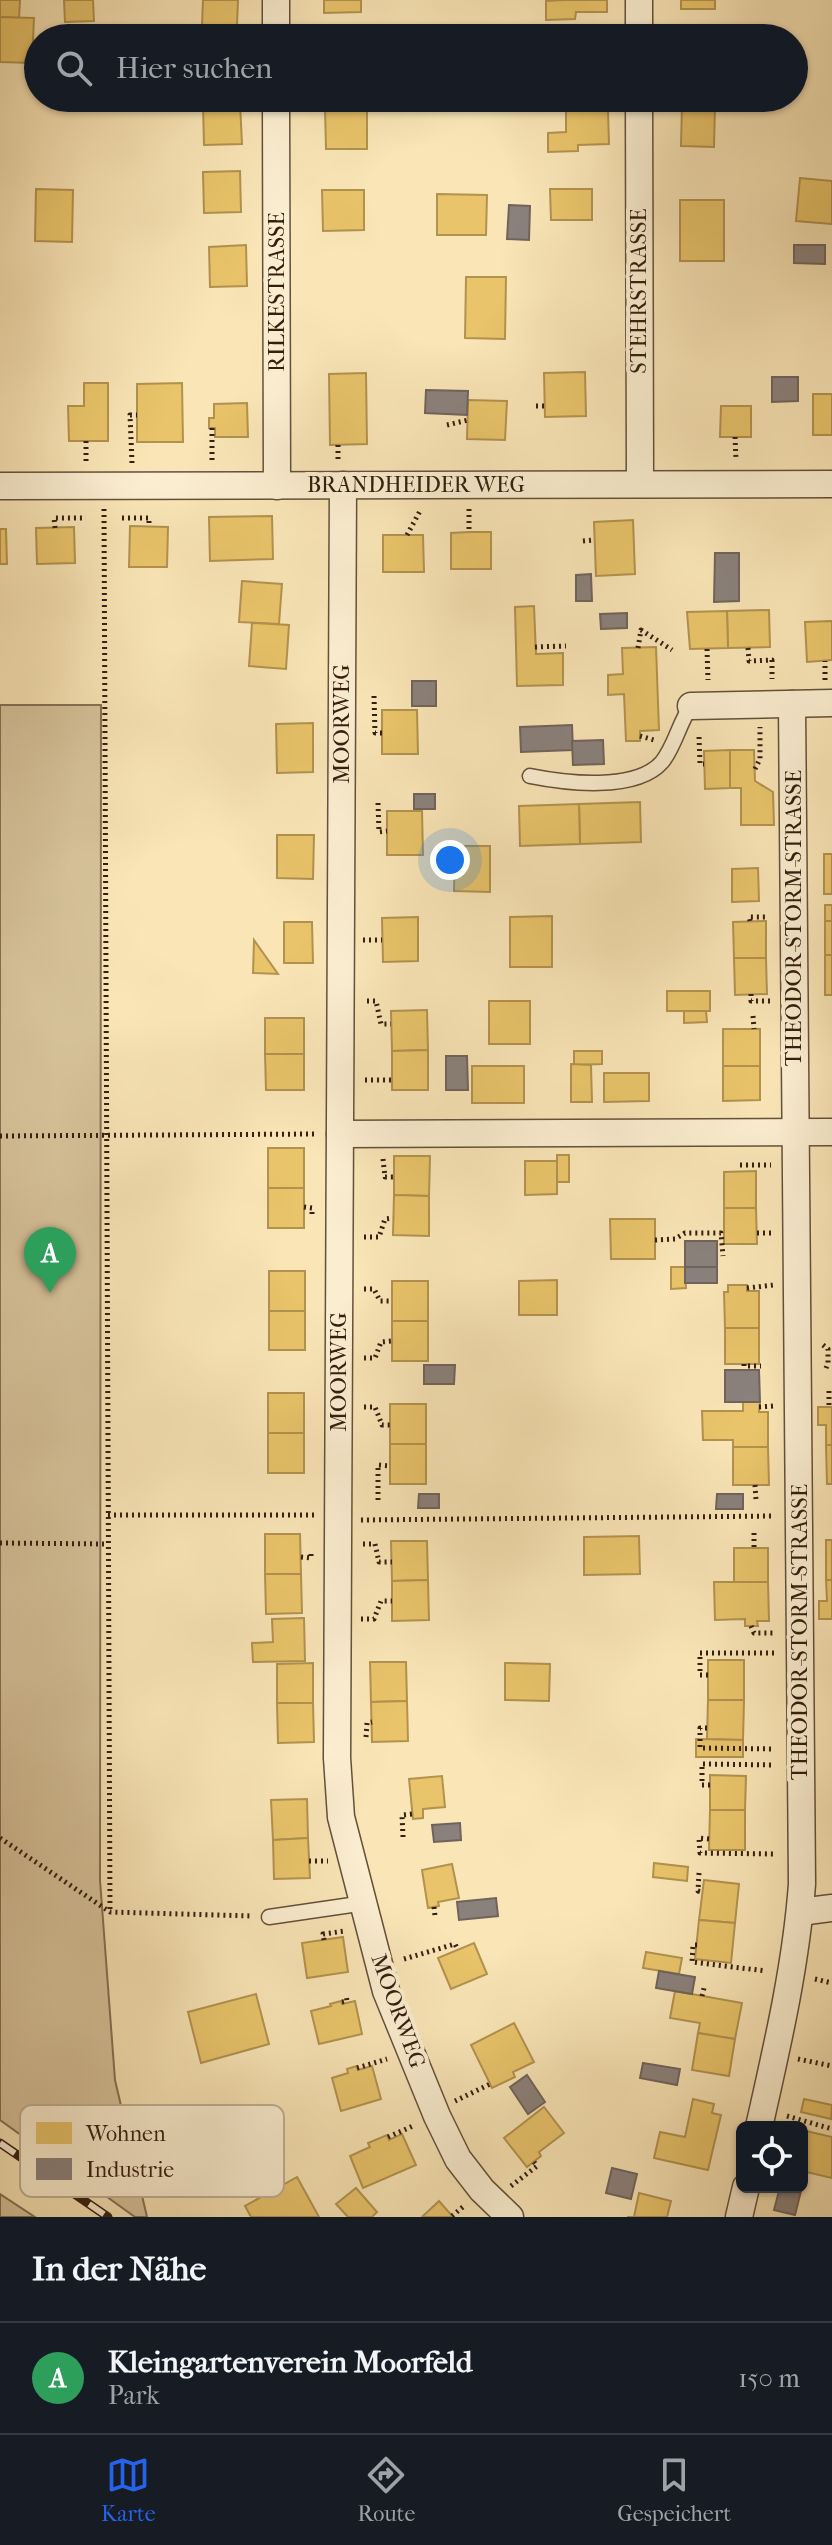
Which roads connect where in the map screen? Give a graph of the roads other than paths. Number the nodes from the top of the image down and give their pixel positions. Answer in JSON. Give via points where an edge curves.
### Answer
{"nodes":[{"id":1,"x":276,"y":0,"type":"edge"},
{"id":2,"x":639,"y":0,"type":"edge"},
{"id":3,"x":276,"y":24,"type":"edge"},
{"id":4,"x":639,"y":24,"type":"edge"},
{"id":5,"x":276,"y":112,"type":"edge"},
{"id":6,"x":639,"y":112,"type":"edge"},
{"id":7,"x":640,"y":484,"type":"junction"},
{"id":8,"x":832,"y":484,"type":"edge"},
{"id":9,"x":343,"y":485,"type":"junction"},
{"id":10,"x":0,"y":486,"type":"edge"},
{"id":11,"x":277,"y":486,"type":"junction"},
{"id":12,"x":832,"y":703,"type":"edge"},
{"id":13,"x":775,"y":704,"type":"junction"},
{"id":14,"x":691,"y":706,"type":"joint"},
{"id":15,"x":530,"y":776,"type":"dead end"},
{"id":16,"x":796,"y":1132,"type":"junction"},
{"id":17,"x":832,"y":1132,"type":"edge"},
{"id":18,"x":340,"y":1134,"type":"junction"},
{"id":19,"x":365,"y":1903,"type":"junction"},
{"id":20,"x":832,"y":1908,"type":"edge"},
{"id":21,"x":800,"y":1912,"type":"junction"},
{"id":22,"x":269,"y":1917,"type":"road end"},
{"id":23,"x":761,"y":2118,"type":"edge"},
{"id":24,"x":745,"y":2193,"type":"edge"},
{"id":25,"x":501,"y":2209,"type":"edge"},
{"id":26,"x":739,"y":2217,"type":"edge"}],
"edges":[{"from":1,"to":3,"type":"street"},
{"from":2,"to":4,"type":"street"},
{"from":5,"to":11,"type":"street","name":"RILKESTRASSE"},
{"from":6,"to":7,"type":"street","name":"STEHRSTRASSE"},
{"from":7,"to":8,"type":"street","name":"BRANDHEIDER WEG"},
{"from":7,"to":9,"type":"street","name":"BRANDHEIDER WEG"},
{"from":9,"to":11,"type":"street","name":"BRANDHEIDER WEG"},
{"from":9,"to":18,"type":"street","name":"MOORWEG"},
{"from":10,"to":11,"type":"street","name":"BRANDHEIDER WEG"},
{"from":12,"to":13,"type":"street"},
{"from":13,"to":14,"type":"street"},
{"from":13,"to":16,"type":"street","name":"THEODOR-STORM-STRASSE"},
{"from":14,"to":15,"type":"lane","via":[[664,760],[651,773],[633,780],[559,782]]},
{"from":16,"to":17,"type":"street"},
{"from":16,"to":18,"type":"street"},
{"from":16,"to":21,"type":"street","name":"THEODOR-STORM-STRASSE"},
{"from":18,"to":19,"type":"street","name":"MOORWEG","via":[[337,1758],[341,1817]]},
{"from":19,"to":22,"type":"lane"},
{"from":19,"to":25,"type":"street","name":"MOORWEG","via":[[386,1991],[435,2111],[458,2159]]},
{"from":20,"to":21,"type":"street"},
{"from":21,"to":23,"type":"street","name":"THEODOR-STORM-STRASSE"},
{"from":24,"to":26,"type":"street"}]}
